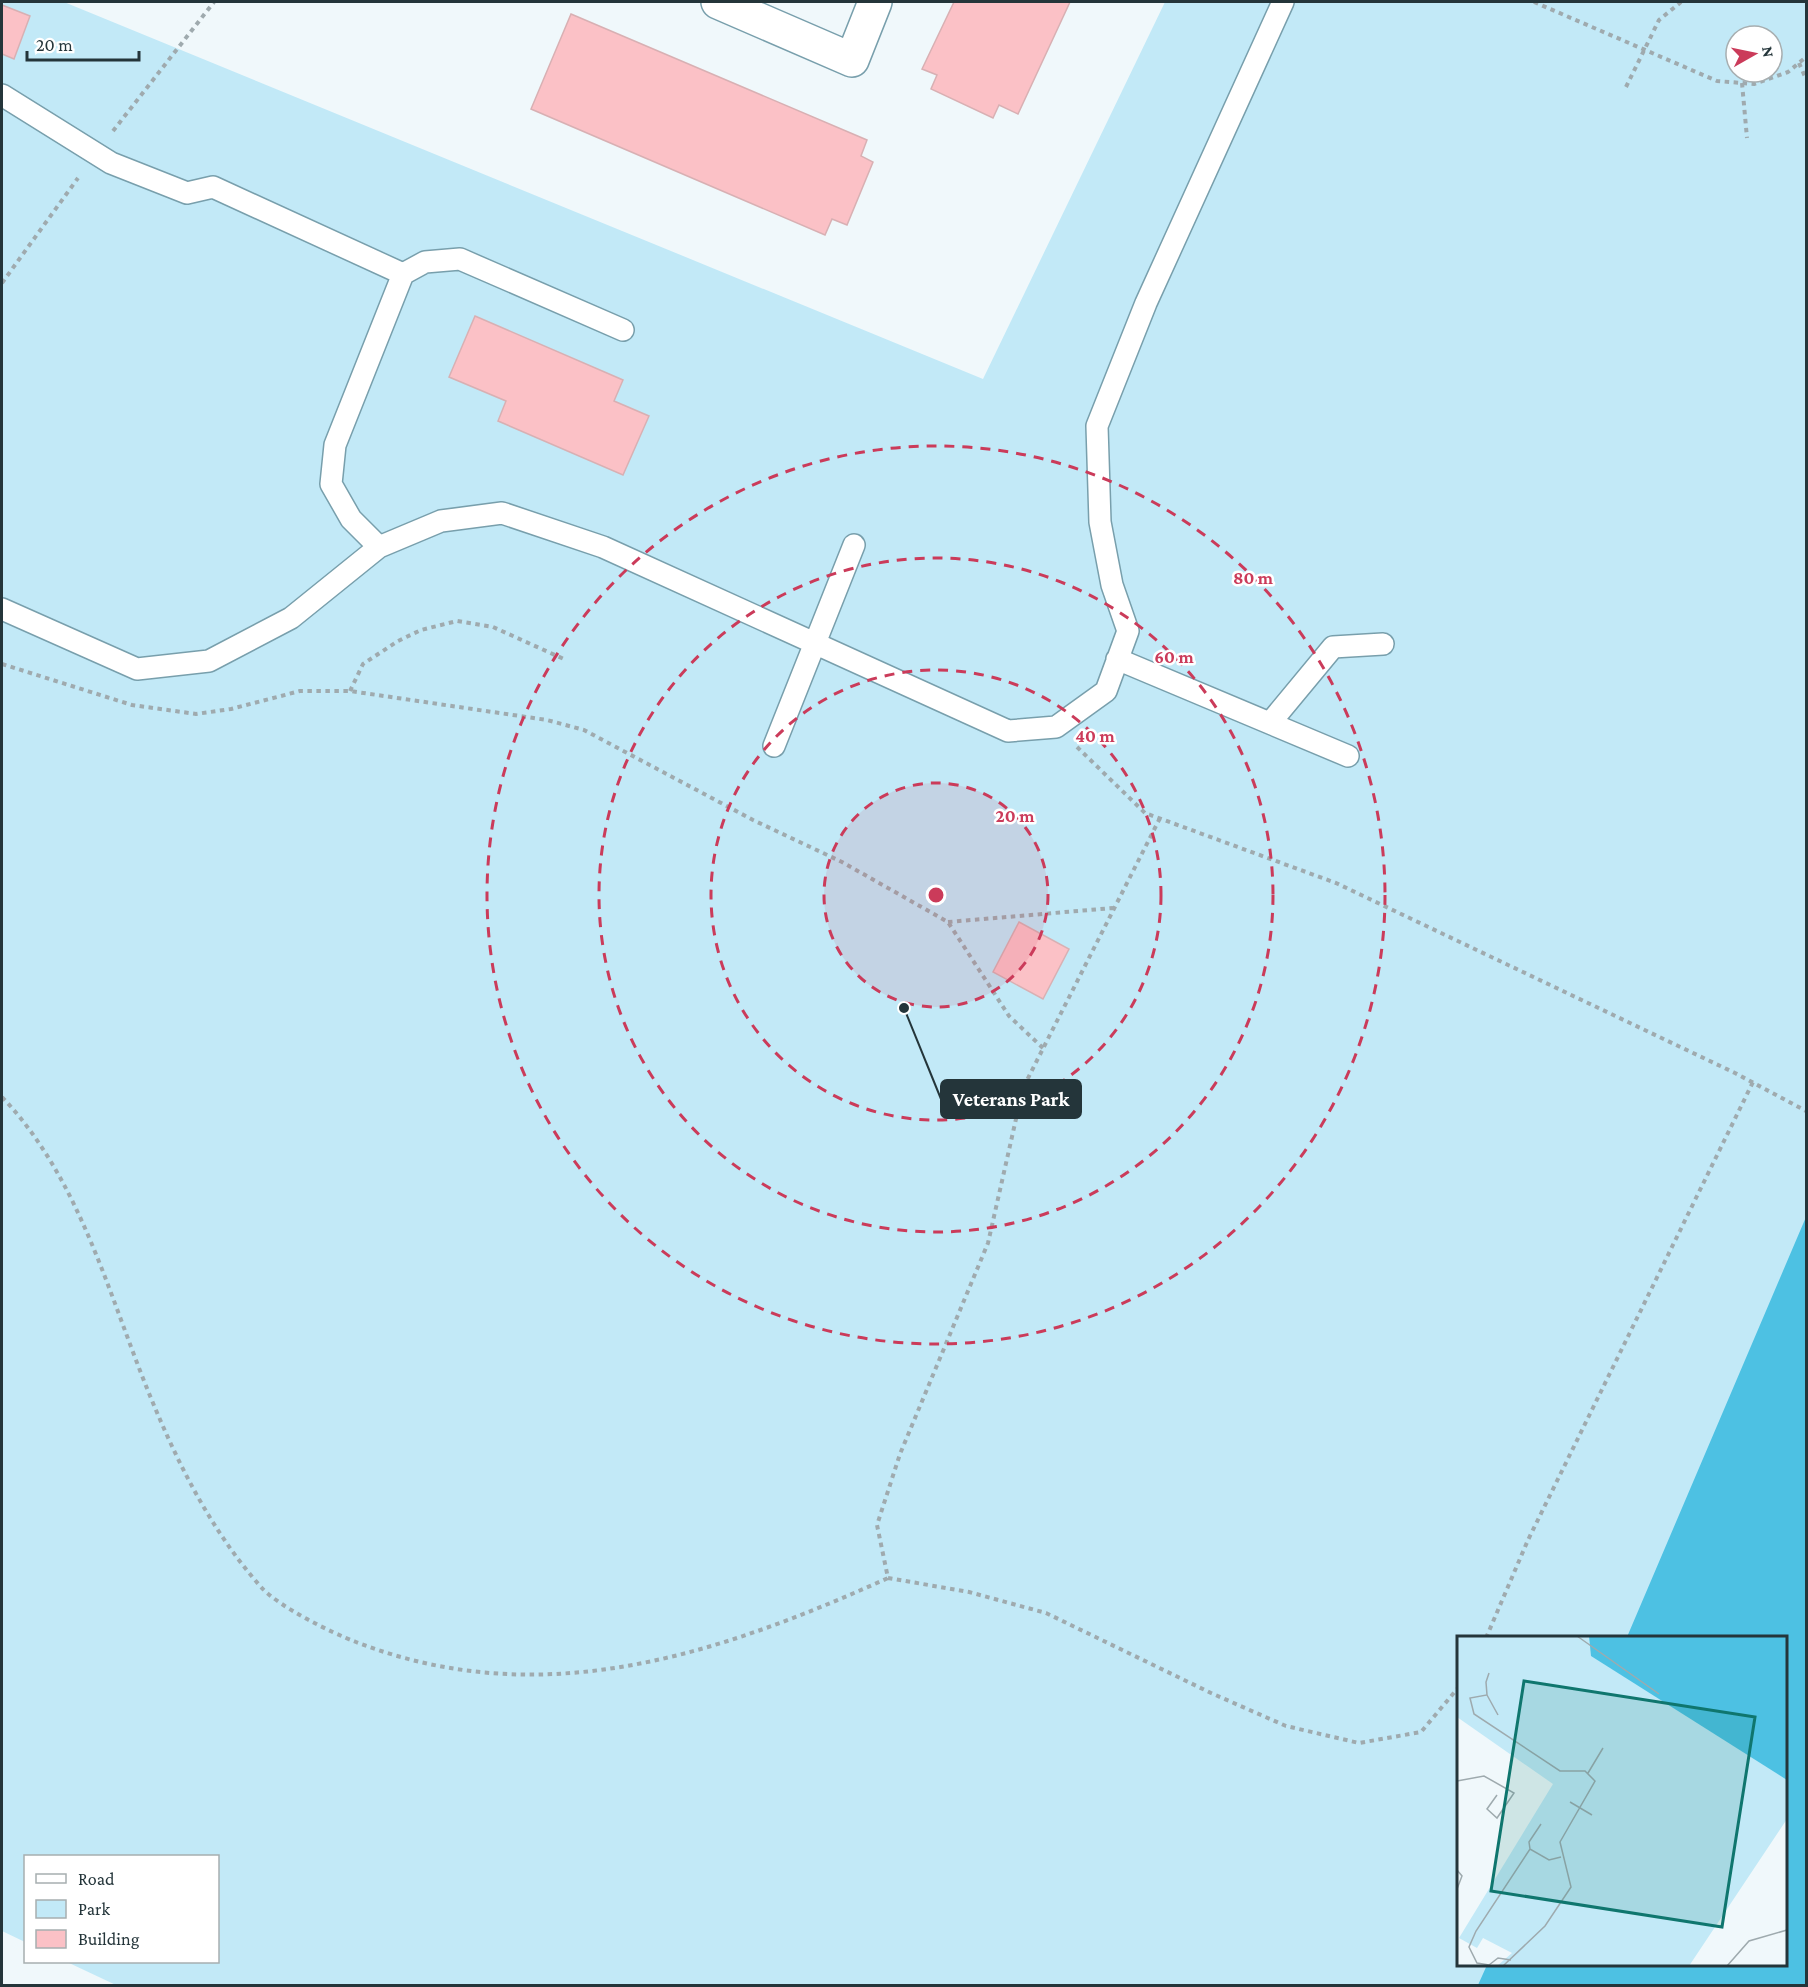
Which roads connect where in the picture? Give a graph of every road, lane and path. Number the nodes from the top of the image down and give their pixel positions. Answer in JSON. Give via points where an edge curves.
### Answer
{"nodes":[{"id":1,"x":718,"y":2,"type":"edge"},
{"id":2,"x":875,"y":2,"type":"edge"},
{"id":3,"x":1283,"y":2,"type":"edge"},
{"id":4,"x":1534,"y":2,"type":"edge"},
{"id":5,"x":1681,"y":2,"type":"edge"},
{"id":6,"x":1645,"y":49,"type":"junction"},
{"id":7,"x":1806,"y":57,"type":"edge"},
{"id":8,"x":1799,"y":63,"type":"junction"},
{"id":9,"x":1784,"y":72,"type":"edge"},
{"id":10,"x":1806,"y":79,"type":"edge"},
{"id":11,"x":1724,"y":82,"type":"edge"},
{"id":12,"x":1742,"y":84,"type":"edge"},
{"id":13,"x":1626,"y":87,"type":"dead end"},
{"id":14,"x":2,"y":95,"type":"edge"},
{"id":15,"x":1747,"y":138,"type":"dead end"},
{"id":16,"x":403,"y":274,"type":"junction"},
{"id":17,"x":623,"y":330,"type":"dead end"},
{"id":18,"x":854,"y":545,"type":"dead end"},
{"id":19,"x":379,"y":547,"type":"junction"},
{"id":20,"x":2,"y":609,"type":"edge"},
{"id":21,"x":813,"y":642,"type":"junction"},
{"id":22,"x":1383,"y":644,"type":"dead end"},
{"id":23,"x":1118,"y":659,"type":"junction"},
{"id":24,"x":566,"y":660,"type":"dead end"},
{"id":25,"x":2,"y":664,"type":"edge"},
{"id":26,"x":350,"y":691,"type":"junction"},
{"id":27,"x":1270,"y":723,"type":"junction"},
{"id":28,"x":1056,"y":727,"type":"junction"},
{"id":29,"x":774,"y":746,"type":"dead end"},
{"id":30,"x":1348,"y":756,"type":"dead end"},
{"id":31,"x":1160,"y":818,"type":"junction"},
{"id":32,"x":1113,"y":908,"type":"junction"},
{"id":33,"x":948,"y":922,"type":"junction"},
{"id":34,"x":1043,"y":1048,"type":"junction"},
{"id":35,"x":1753,"y":1082,"type":"junction"},
{"id":36,"x":2,"y":1097,"type":"edge"},
{"id":37,"x":1806,"y":1111,"type":"edge"},
{"id":38,"x":888,"y":1578,"type":"junction"},
{"id":39,"x":1487,"y":1636,"type":"edge"},
{"id":40,"x":1457,"y":1689,"type":"edge"}],
"edges":[{"from":1,"to":2,"type":"street","via":[[852,60]]},
{"from":3,"to":23,"type":"lane","via":[[1146,303],[1097,426],[1100,522],[1112,585],[1128,632]]},
{"from":4,"to":6,"type":"path"},
{"from":5,"to":6,"type":"path","via":[[1659,20]]},
{"from":6,"to":11,"type":"path"},
{"from":6,"to":13,"type":"path"},
{"from":7,"to":8,"type":"path"},
{"from":8,"to":9,"type":"path"},
{"from":8,"to":10,"type":"path"},
{"from":12,"to":15,"type":"path"},
{"from":14,"to":16,"type":"lane","via":[[111,163],[188,193],[213,187]]},
{"from":16,"to":17,"type":"lane","via":[[425,262],[460,259]]},
{"from":16,"to":19,"type":"lane","via":[[335,445],[331,484],[351,519]]},
{"from":18,"to":21,"type":"lane"},
{"from":19,"to":20,"type":"lane","via":[[291,618],[209,661],[137,669]]},
{"from":19,"to":21,"type":"lane","via":[[441,520],[502,513],[603,547]]},
{"from":21,"to":28,"type":"lane","via":[[1008,731]]},
{"from":21,"to":29,"type":"lane"},
{"from":22,"to":27,"type":"lane","via":[[1333,647]]},
{"from":23,"to":27,"type":"lane"},
{"from":23,"to":28,"type":"lane","via":[[1106,691]]},
{"from":24,"to":26,"type":"path","via":[[493,627],[457,621],[421,630],[398,641],[363,664]]},
{"from":25,"to":26,"type":"path","via":[[132,705],[196,714],[300,691]]},
{"from":26,"to":33,"type":"path","via":[[547,720],[584,730],[753,820],[842,862]]},
{"from":27,"to":30,"type":"lane"},
{"from":28,"to":31,"type":"path","via":[[1145,813]]},
{"from":31,"to":32,"type":"path"},
{"from":31,"to":35,"type":"path","via":[[1336,883]]},
{"from":32,"to":33,"type":"path"},
{"from":32,"to":34,"type":"path"},
{"from":33,"to":34,"type":"path","via":[[1009,1016]]},
{"from":34,"to":38,"type":"path","via":[[1023,1088],[988,1243],[900,1454],[877,1526]]},
{"from":35,"to":37,"type":"path"},
{"from":35,"to":39,"type":"path","via":[[1528,1539]]},
{"from":36,"to":38,"type":"path","via":[[28,1124],[75,1205],[152,1402],[201,1506],[263,1589],[324,1629],[384,1653],[444,1666],[506,1676],[568,1673],[630,1667],[703,1650],[813,1612]]},
{"from":38,"to":40,"type":"path","via":[[969,1592],[1047,1613],[1286,1726],[1359,1743],[1421,1732]]}]}
